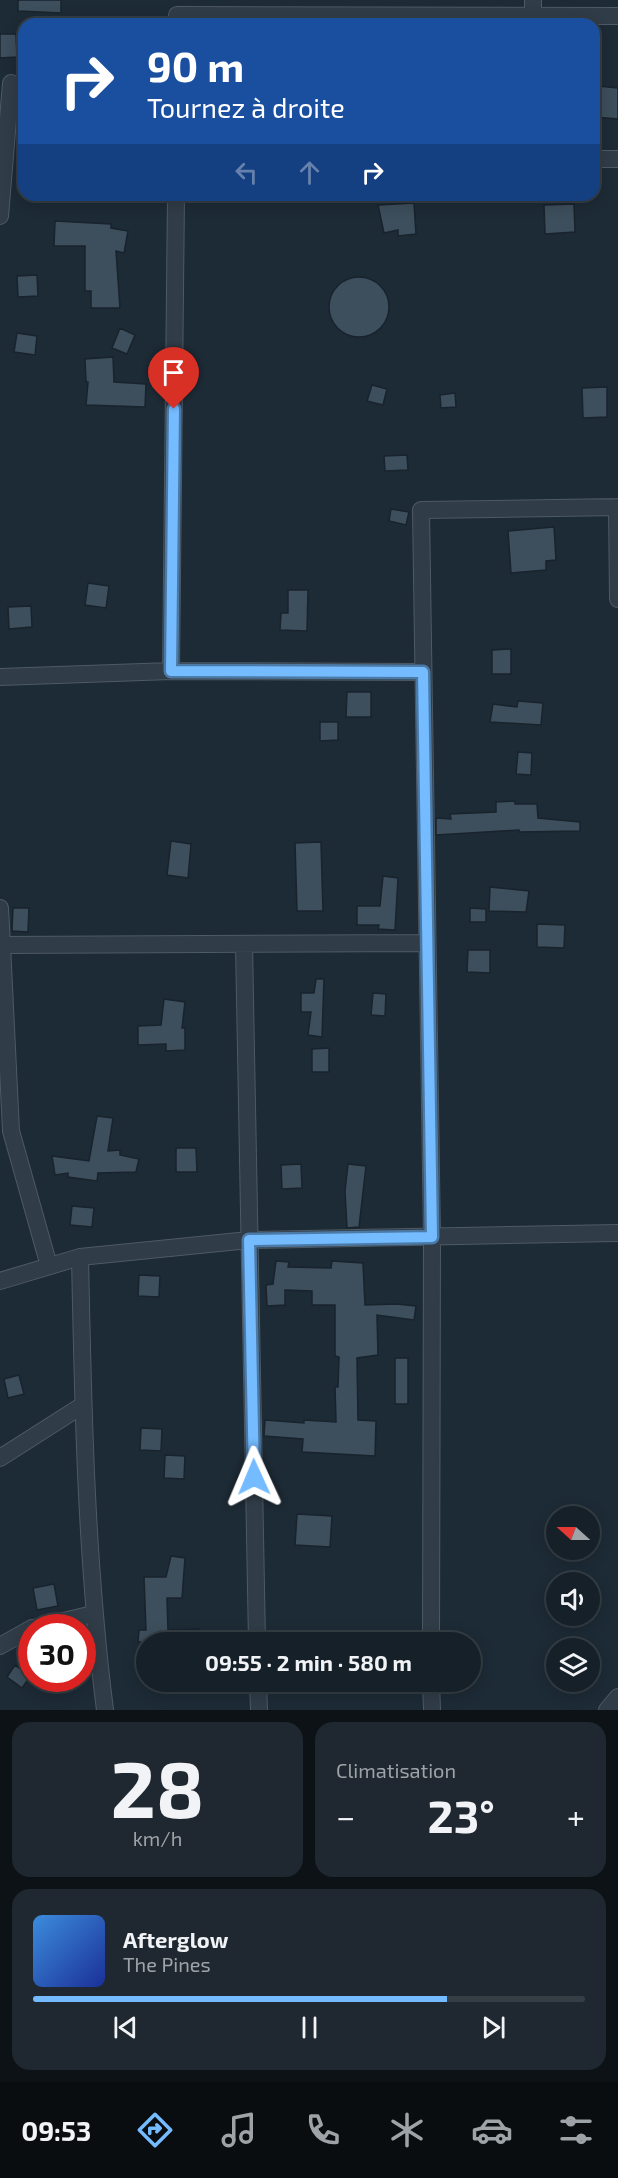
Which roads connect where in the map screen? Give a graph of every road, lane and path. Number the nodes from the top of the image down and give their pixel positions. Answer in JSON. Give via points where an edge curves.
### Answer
{"nodes":[{"id":1,"x":533,"y":8,"type":"edge"},
{"id":2,"x":177,"y":13,"type":"edge"},
{"id":3,"x":618,"y":16,"type":"edge"},
{"id":4,"x":12,"y":83,"type":"edge"},
{"id":5,"x":600,"y":159,"type":"edge"},
{"id":6,"x":618,"y":159,"type":"edge"},
{"id":7,"x":176,"y":201,"type":"edge"},
{"id":8,"x":0,"y":216,"type":"edge"},
{"id":9,"x":617,"y":507,"type":"edge"},
{"id":10,"x":618,"y":599,"type":"edge"},
{"id":11,"x":171,"y":671,"type":"junction"},
{"id":12,"x":423,"y":672,"type":"junction"},
{"id":13,"x":0,"y":677,"type":"edge"},
{"id":14,"x":0,"y":908,"type":"edge"},
{"id":15,"x":427,"y":943,"type":"junction"},
{"id":16,"x":244,"y":944,"type":"junction"},
{"id":17,"x":3,"y":945,"type":"junction"},
{"id":18,"x":5,"y":1118,"type":"edge"},
{"id":19,"x":618,"y":1233,"type":"edge"},
{"id":20,"x":432,"y":1237,"type":"junction"},
{"id":21,"x":249,"y":1240,"type":"junction"},
{"id":22,"x":80,"y":1257,"type":"junction"},
{"id":23,"x":49,"y":1266,"type":"junction"},
{"id":24,"x":0,"y":1281,"type":"edge"},
{"id":25,"x":83,"y":1405,"type":"junction"},
{"id":26,"x":0,"y":1458,"type":"edge"},
{"id":27,"x":93,"y":1614,"type":"edge"},
{"id":28,"x":257,"y":1632,"type":"edge"},
{"id":29,"x":431,"y":1632,"type":"edge"},
{"id":30,"x":18,"y":1636,"type":"edge"},
{"id":31,"x":96,"y":1638,"type":"edge"},
{"id":32,"x":0,"y":1646,"type":"edge"},
{"id":33,"x":258,"y":1692,"type":"edge"},
{"id":34,"x":431,"y":1692,"type":"edge"},
{"id":35,"x":618,"y":1697,"type":"edge"},
{"id":36,"x":105,"y":1710,"type":"edge"},
{"id":37,"x":259,"y":1710,"type":"edge"},
{"id":38,"x":432,"y":1710,"type":"edge"},
{"id":39,"x":607,"y":1710,"type":"edge"}],
"edges":[{"from":1,"to":2,"type":"street"},
{"from":1,"to":3,"type":"street"},
{"from":4,"to":8,"type":"street"},
{"from":5,"to":6,"type":"street"},
{"from":7,"to":11,"type":"street"},
{"from":9,"to":10,"type":"street"},
{"from":9,"to":12,"type":"street","via":[[421,510]]},
{"from":11,"to":12,"type":"street"},
{"from":11,"to":13,"type":"street"},
{"from":12,"to":15,"type":"street"},
{"from":14,"to":17,"type":"street"},
{"from":15,"to":16,"type":"street"},
{"from":15,"to":20,"type":"street"},
{"from":16,"to":17,"type":"street"},
{"from":16,"to":21,"type":"street"},
{"from":17,"to":18,"type":"street"},
{"from":18,"to":23,"type":"street"},
{"from":19,"to":20,"type":"street"},
{"from":20,"to":21,"type":"street"},
{"from":20,"to":29,"type":"street"},
{"from":21,"to":22,"type":"street"},
{"from":21,"to":28,"type":"street"},
{"from":22,"to":23,"type":"street"},
{"from":22,"to":25,"type":"street"},
{"from":23,"to":24,"type":"street"},
{"from":25,"to":26,"type":"street"},
{"from":25,"to":27,"type":"street"},
{"from":30,"to":32,"type":"street"},
{"from":31,"to":36,"type":"street"},
{"from":33,"to":37,"type":"street"},
{"from":34,"to":38,"type":"street"},
{"from":35,"to":39,"type":"street"}]}
